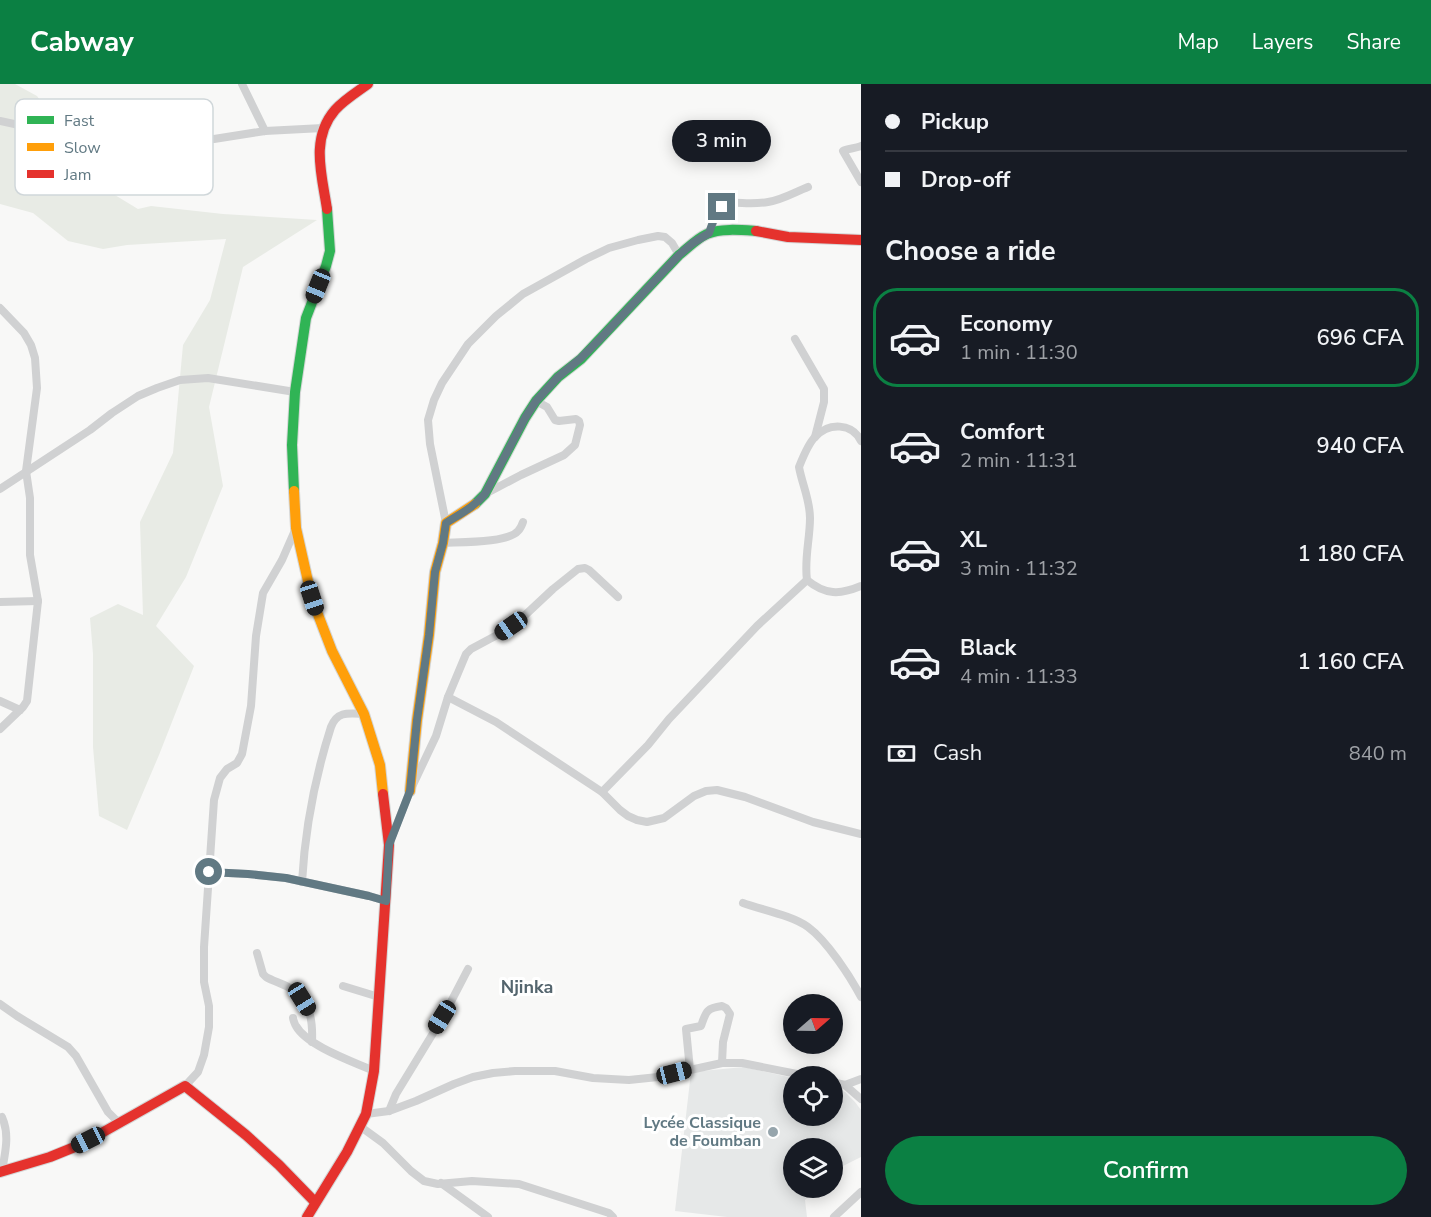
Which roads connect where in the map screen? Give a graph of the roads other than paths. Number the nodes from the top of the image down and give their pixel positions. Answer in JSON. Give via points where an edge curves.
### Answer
{"nodes":[{"id":1,"x":242,"y":84,"type":"edge"},
{"id":2,"x":368,"y":84,"type":"edge"},
{"id":3,"x":0,"y":121,"type":"edge"},
{"id":4,"x":15,"y":124,"type":"edge"},
{"id":5,"x":323,"y":128,"type":"junction"},
{"id":6,"x":265,"y":131,"type":"junction"},
{"id":7,"x":213,"y":139,"type":"edge"},
{"id":8,"x":861,"y":146,"type":"edge"},
{"id":9,"x":861,"y":182,"type":"edge"},
{"id":10,"x":808,"y":187,"type":"dead end"},
{"id":11,"x":709,"y":233,"type":"junction"},
{"id":12,"x":861,"y":240,"type":"edge"},
{"id":13,"x":679,"y":255,"type":"junction"},
{"id":14,"x":0,"y":308,"type":"edge"},
{"id":15,"x":795,"y":339,"type":"dead end"},
{"id":16,"x":295,"y":392,"type":"junction"},
{"id":17,"x":536,"y":401,"type":"junction"},
{"id":18,"x":815,"y":437,"type":"junction"},
{"id":19,"x":861,"y":441,"type":"edge"},
{"id":20,"x":26,"y":471,"type":"junction"},
{"id":21,"x":0,"y":489,"type":"edge"},
{"id":22,"x":485,"y":494,"type":"junction"},
{"id":23,"x":523,"y":522,"type":"dead end"},
{"id":24,"x":446,"y":523,"type":"junction"},
{"id":25,"x":296,"y":528,"type":"junction"},
{"id":26,"x":443,"y":543,"type":"junction"},
{"id":27,"x":807,"y":580,"type":"junction"},
{"id":28,"x":861,"y":586,"type":"edge"},
{"id":29,"x":618,"y":597,"type":"dead end"},
{"id":30,"x":38,"y":601,"type":"junction"},
{"id":31,"x":0,"y":602,"type":"edge"},
{"id":32,"x":448,"y":697,"type":"junction"},
{"id":33,"x":0,"y":701,"type":"edge"},
{"id":34,"x":20,"y":710,"type":"junction"},
{"id":35,"x":364,"y":714,"type":"junction"},
{"id":36,"x":0,"y":729,"type":"edge"},
{"id":37,"x":410,"y":791,"type":"junction"},
{"id":38,"x":602,"y":792,"type":"junction"},
{"id":39,"x":861,"y":834,"type":"edge"},
{"id":40,"x":389,"y":845,"type":"junction"},
{"id":41,"x":209,"y":872,"type":"junction"},
{"id":42,"x":302,"y":882,"type":"junction"},
{"id":43,"x":386,"y":901,"type":"junction"},
{"id":44,"x":743,"y":903,"type":"dead end"},
{"id":45,"x":257,"y":953,"type":"dead end"},
{"id":46,"x":468,"y":969,"type":"dead end"},
{"id":47,"x":342,"y":986,"type":"dead end"},
{"id":48,"x":379,"y":997,"type":"junction"},
{"id":49,"x":861,"y":997,"type":"edge"},
{"id":50,"x":0,"y":1004,"type":"edge"},
{"id":51,"x":292,"y":1018,"type":"dead end"},
{"id":52,"x":312,"y":1042,"type":"junction"},
{"id":53,"x":722,"y":1063,"type":"junction"},
{"id":54,"x":690,"y":1070,"type":"junction"},
{"id":55,"x":374,"y":1071,"type":"junction"},
{"id":56,"x":783,"y":1071,"type":"edge"},
{"id":57,"x":861,"y":1079,"type":"edge"},
{"id":58,"x":845,"y":1085,"type":"joint"},
{"id":59,"x":185,"y":1086,"type":"junction"},
{"id":60,"x":861,"y":1099,"type":"edge"},
{"id":61,"x":389,"y":1111,"type":"junction"},
{"id":62,"x":366,"y":1114,"type":"junction"},
{"id":63,"x":2,"y":1117,"type":"dead end"},
{"id":64,"x":120,"y":1124,"type":"junction"},
{"id":65,"x":361,"y":1127,"type":"junction"},
{"id":66,"x":1,"y":1172,"type":"edge"},
{"id":67,"x":441,"y":1183,"type":"junction"},
{"id":68,"x":861,"y":1192,"type":"edge"},
{"id":69,"x":315,"y":1202,"type":"junction"},
{"id":70,"x":307,"y":1217,"type":"edge"},
{"id":71,"x":488,"y":1217,"type":"edge"},
{"id":72,"x":614,"y":1217,"type":"edge"},
{"id":73,"x":834,"y":1217,"type":"edge"}],
"edges":[{"from":1,"to":6,"type":"street"},
{"from":2,"to":5,"type":"street","via":[[345,100]]},
{"from":3,"to":4,"type":"street"},
{"from":5,"to":6,"type":"street"},
{"from":5,"to":16,"type":"street","via":[[320,161],[330,251],[306,318]]},
{"from":6,"to":7,"type":"street"},
{"from":8,"to":9,"type":"street","via":[[843,151]]},
{"from":10,"to":11,"type":"street","via":[[769,202],[730,203],[715,216]]},
{"from":11,"to":12,"type":"street","via":[[743,229],[788,237]]},
{"from":11,"to":13,"type":"street"},
{"from":13,"to":17,"type":"street"},
{"from":13,"to":24,"type":"street","via":[[672,243],[658,236],[609,248],[524,294],[468,344],[442,383],[428,420]]},
{"from":14,"to":20,"type":"street","via":[[24,333],[34,358],[37,388]]},
{"from":15,"to":18,"type":"street","via":[[824,389]]},
{"from":16,"to":20,"type":"street","via":[[208,378],[180,380],[138,396]]},
{"from":16,"to":25,"type":"street","via":[[292,445]]},
{"from":17,"to":22,"type":"street"},
{"from":17,"to":22,"type":"street","via":[[547,407],[555,420],[579,421],[575,445],[564,455]]},
{"from":18,"to":19,"type":"street","via":[[844,426]]},
{"from":18,"to":27,"type":"street","via":[[798,467],[810,505]]},
{"from":20,"to":21,"type":"street"},
{"from":20,"to":30,"type":"street","via":[[30,555]]},
{"from":22,"to":24,"type":"street"},
{"from":23,"to":26,"type":"street","via":[[518,532],[510,536]]},
{"from":24,"to":26,"type":"street"},
{"from":25,"to":35,"type":"street","via":[[321,625]]},
{"from":25,"to":41,"type":"street","via":[[263,593],[242,754],[217,786]]},
{"from":26,"to":37,"type":"street","via":[[435,572]]},
{"from":27,"to":28,"type":"street","via":[[828,592]]},
{"from":27,"to":38,"type":"street","via":[[757,626]]},
{"from":29,"to":32,"type":"street","via":[[589,570],[578,569],[522,618],[471,649]]},
{"from":30,"to":31,"type":"street"},
{"from":30,"to":34,"type":"street","via":[[27,701]]},
{"from":32,"to":37,"type":"street"},
{"from":32,"to":38,"type":"street","via":[[496,722]]},
{"from":33,"to":34,"type":"street"},
{"from":34,"to":36,"type":"street"},
{"from":35,"to":40,"type":"street","via":[[380,765]]},
{"from":35,"to":42,"type":"street","via":[[334,718],[315,783]]},
{"from":37,"to":40,"type":"street"},
{"from":38,"to":39,"type":"street","via":[[628,816],[647,822],[664,818],[694,796],[717,790]]},
{"from":40,"to":43,"type":"street"},
{"from":41,"to":42,"type":"street"},
{"from":41,"to":59,"type":"street","via":[[203,963],[209,1027],[198,1072]]},
{"from":42,"to":43,"type":"street"},
{"from":43,"to":48,"type":"street"},
{"from":44,"to":49,"type":"street","via":[[807,926],[847,972]]},
{"from":45,"to":52,"type":"street","via":[[263,974],[289,988],[309,1010]]},
{"from":46,"to":61,"type":"street"},
{"from":47,"to":48,"type":"street"},
{"from":48,"to":55,"type":"street"},
{"from":50,"to":64,"type":"street","via":[[68,1047],[108,1112]]},
{"from":51,"to":52,"type":"street"},
{"from":52,"to":55,"type":"street"},
{"from":53,"to":54,"type":"street"},
{"from":53,"to":54,"type":"street","via":[[730,1014],[722,1006],[707,1010],[701,1026],[686,1029]]},
{"from":53,"to":56,"type":"street"},
{"from":54,"to":61,"type":"street","via":[[629,1080],[555,1071],[493,1072]]},
{"from":55,"to":62,"type":"street"},
{"from":57,"to":58,"type":"street"},
{"from":58,"to":60,"type":"street"},
{"from":59,"to":64,"type":"street"},
{"from":59,"to":69,"type":"street","via":[[246,1135]]},
{"from":61,"to":62,"type":"street"},
{"from":62,"to":65,"type":"street"},
{"from":63,"to":66,"type":"street","via":[[7,1137]]},
{"from":64,"to":66,"type":"street","via":[[68,1151]]},
{"from":65,"to":67,"type":"street","via":[[424,1181]]},
{"from":65,"to":69,"type":"street"},
{"from":67,"to":71,"type":"street"},
{"from":67,"to":72,"type":"street","via":[[519,1184]]},
{"from":68,"to":73,"type":"street"},
{"from":69,"to":70,"type":"street"}]}
